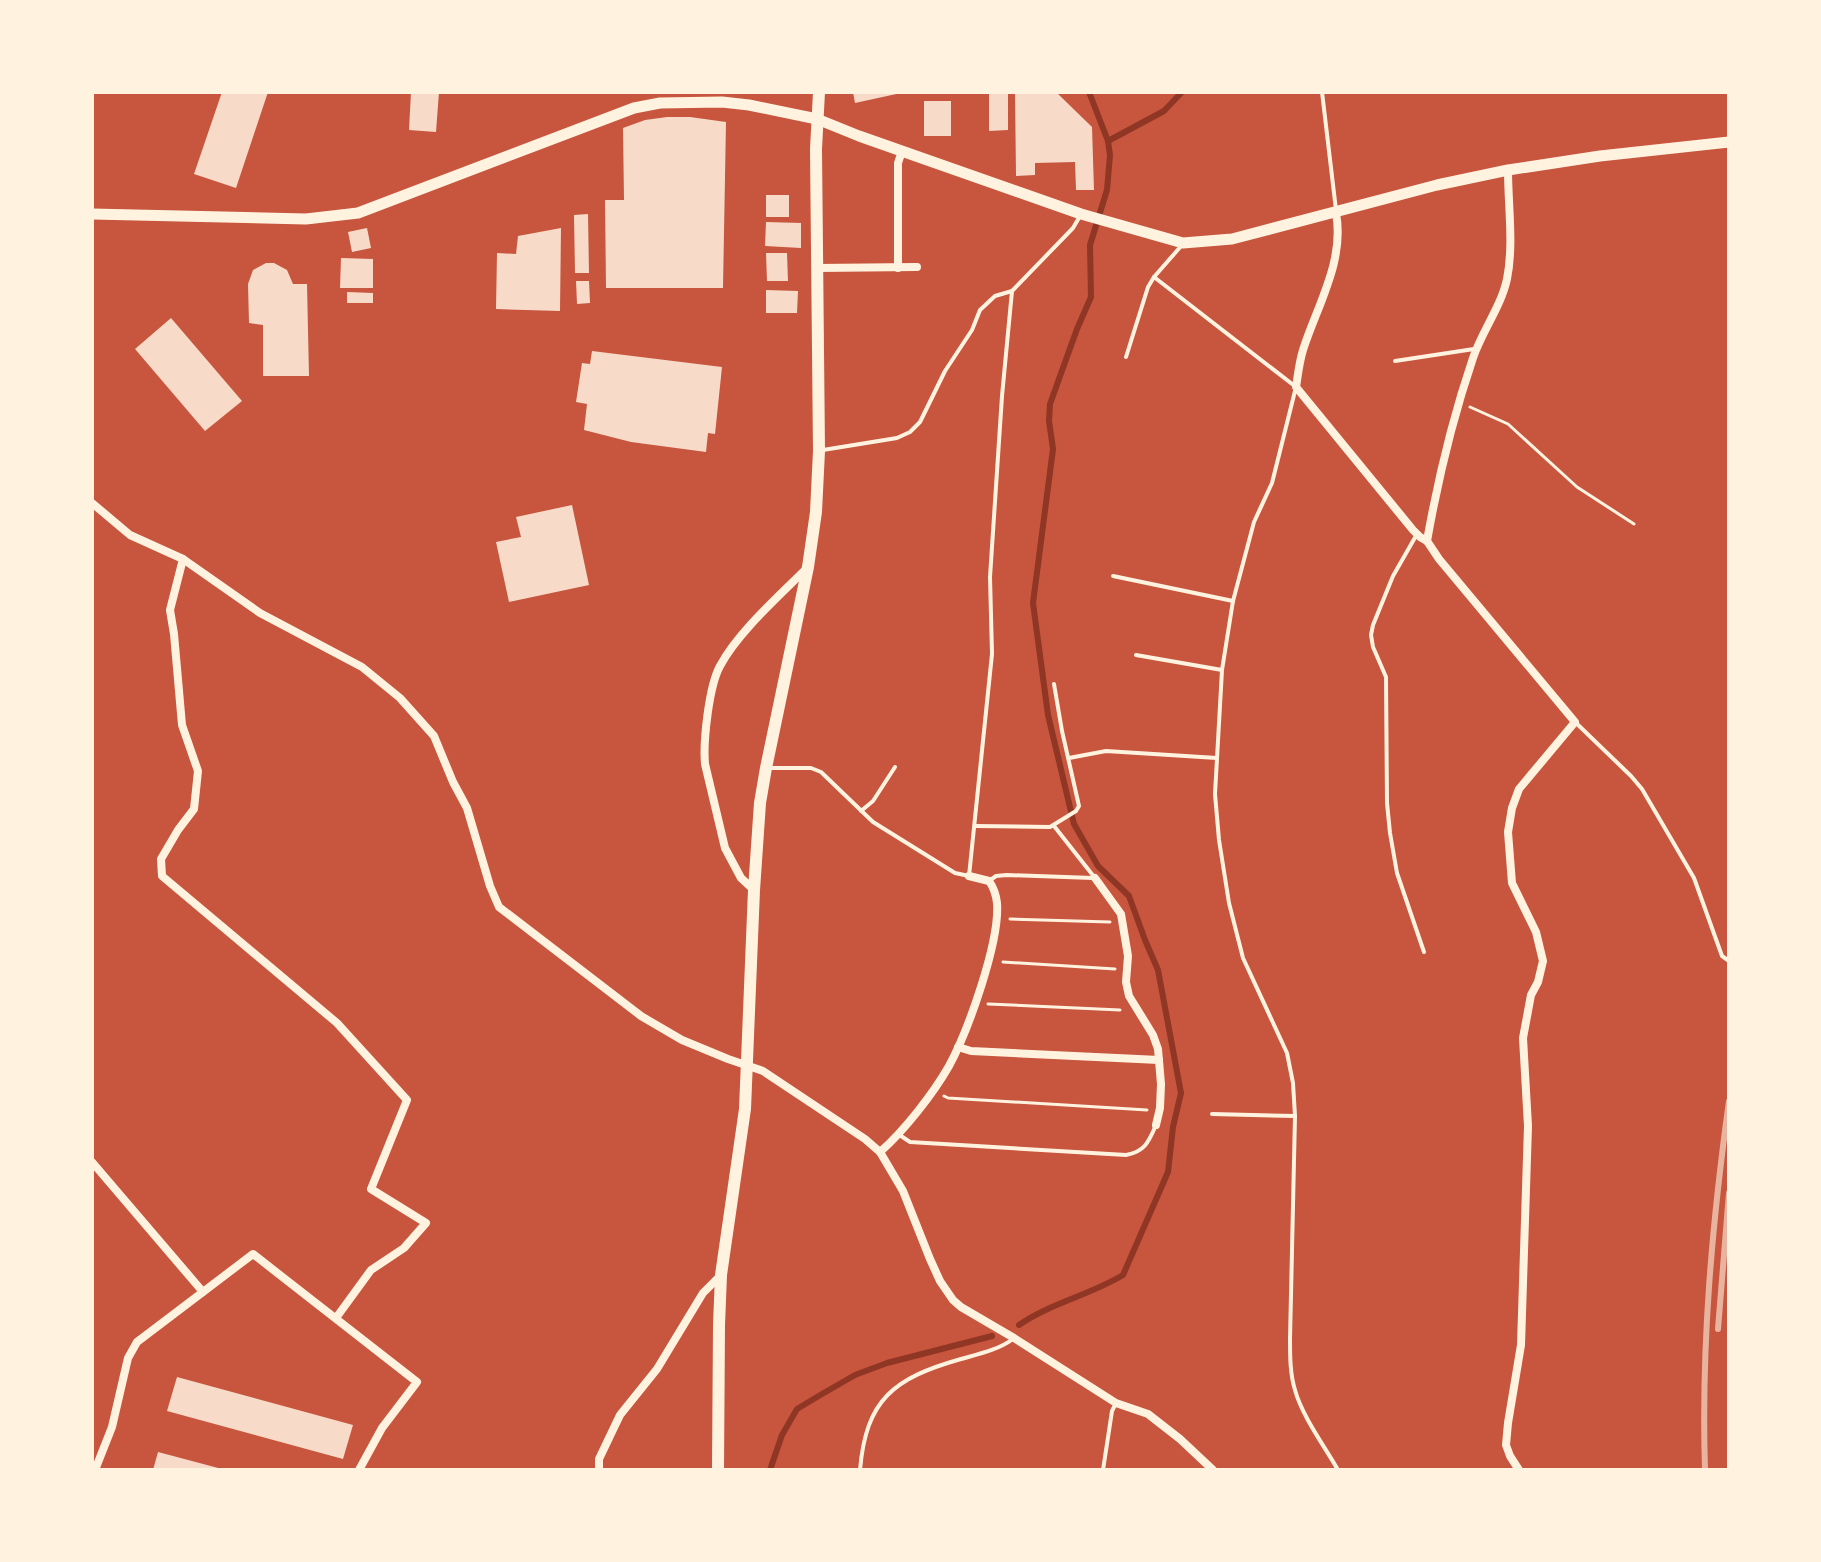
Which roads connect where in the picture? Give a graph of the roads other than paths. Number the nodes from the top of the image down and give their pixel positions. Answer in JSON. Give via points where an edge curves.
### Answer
{"nodes":[{"id":1,"x":819,"y":92,"type":"edge"},
{"id":2,"x":1322,"y":92,"type":"edge"},
{"id":3,"x":817,"y":119,"type":"junction"},
{"id":4,"x":1729,"y":142,"type":"edge"},
{"id":5,"x":902,"y":151,"type":"junction"},
{"id":6,"x":1508,"y":170,"type":"junction"},
{"id":7,"x":1336,"y":213,"type":"junction"},
{"id":8,"x":92,"y":214,"type":"edge"},
{"id":9,"x":1084,"y":215,"type":"junction"},
{"id":10,"x":1183,"y":243,"type":"junction"},
{"id":11,"x":917,"y":267,"type":"dead end"},
{"id":12,"x":817,"y":268,"type":"junction"},
{"id":13,"x":898,"y":268,"type":"junction"},
{"id":14,"x":1154,"y":277,"type":"junction"},
{"id":15,"x":1012,"y":291,"type":"junction"},
{"id":16,"x":1476,"y":349,"type":"junction"},
{"id":17,"x":1126,"y":357,"type":"dead end"},
{"id":18,"x":1395,"y":361,"type":"dead end"},
{"id":19,"x":1296,"y":387,"type":"junction"},
{"id":20,"x":819,"y":451,"type":"junction"},
{"id":21,"x":92,"y":503,"type":"edge"},
{"id":22,"x":1417,"y":534,"type":"junction"},
{"id":23,"x":1427,"y":541,"type":"junction"},
{"id":24,"x":183,"y":559,"type":"junction"},
{"id":25,"x":808,"y":567,"type":"junction"},
{"id":26,"x":1113,"y":576,"type":"dead end"},
{"id":27,"x":1233,"y":601,"type":"junction"},
{"id":28,"x":1136,"y":655,"type":"dead end"},
{"id":29,"x":1222,"y":670,"type":"junction"},
{"id":30,"x":1054,"y":684,"type":"dead end"},
{"id":31,"x":1575,"y":722,"type":"junction"},
{"id":32,"x":1069,"y":758,"type":"junction"},
{"id":33,"x":1217,"y":758,"type":"junction"},
{"id":34,"x":895,"y":767,"type":"dead end"},
{"id":35,"x":766,"y":768,"type":"junction"},
{"id":36,"x":861,"y":811,"type":"junction"},
{"id":37,"x":975,"y":826,"type":"junction"},
{"id":38,"x":1054,"y":826,"type":"junction"},
{"id":39,"x":969,"y":876,"type":"junction"},
{"id":40,"x":1095,"y":878,"type":"junction"},
{"id":41,"x":989,"y":881,"type":"junction"},
{"id":42,"x":754,"y":890,"type":"junction"},
{"id":43,"x":1424,"y":952,"type":"dead end"},
{"id":44,"x":1729,"y":961,"type":"edge"},
{"id":45,"x":958,"y":1047,"type":"junction"},
{"id":46,"x":1159,"y":1060,"type":"junction"},
{"id":47,"x":747,"y":1065,"type":"junction"},
{"id":48,"x":1212,"y":1114,"type":"dead end"},
{"id":49,"x":1295,"y":1116,"type":"junction"},
{"id":50,"x":1156,"y":1125,"type":"joint"},
{"id":51,"x":898,"y":1134,"type":"junction"},
{"id":52,"x":880,"y":1152,"type":"junction"},
{"id":53,"x":92,"y":1162,"type":"edge"},
{"id":54,"x":721,"y":1275,"type":"junction"},
{"id":55,"x":203,"y":1292,"type":"junction"},
{"id":56,"x":336,"y":1318,"type":"junction"},
{"id":57,"x":1014,"y":1338,"type":"junction"},
{"id":58,"x":1116,"y":1403,"type":"junction"},
{"id":59,"x":95,"y":1470,"type":"edge"},
{"id":60,"x":359,"y":1470,"type":"edge"},
{"id":61,"x":599,"y":1470,"type":"edge"},
{"id":62,"x":718,"y":1470,"type":"edge"},
{"id":63,"x":860,"y":1470,"type":"edge"},
{"id":64,"x":1103,"y":1470,"type":"edge"},
{"id":65,"x":1213,"y":1470,"type":"edge"},
{"id":66,"x":1338,"y":1470,"type":"edge"},
{"id":67,"x":1519,"y":1470,"type":"edge"}],
"edges":[{"from":1,"to":3,"type":"main road"},
{"from":2,"to":7,"type":"lane"},
{"from":3,"to":5,"type":"street"},
{"from":3,"to":8,"type":"street","via":[[749,105],[660,103],[602,119],[358,213],[306,219]]},
{"from":3,"to":12,"type":"main road"},
{"from":4,"to":6,"type":"street"},
{"from":5,"to":9,"type":"street"},
{"from":5,"to":13,"type":"street"},
{"from":6,"to":7,"type":"street"},
{"from":6,"to":16,"type":"street","via":[[1506,282]]},
{"from":7,"to":10,"type":"street","via":[[1232,239]]},
{"from":7,"to":19,"type":"street","via":[[1331,275],[1302,351]]},
{"from":9,"to":10,"type":"street"},
{"from":9,"to":15,"type":"lane"},
{"from":10,"to":14,"type":"lane"},
{"from":11,"to":13,"type":"street"},
{"from":12,"to":13,"type":"street"},
{"from":12,"to":20,"type":"main road"},
{"from":14,"to":17,"type":"lane"},
{"from":14,"to":19,"type":"lane"},
{"from":15,"to":20,"type":"lane","via":[[995,296],[980,310],[910,432]]},
{"from":15,"to":37,"type":"lane","via":[[990,577],[992,654]]},
{"from":16,"to":18,"type":"lane"},
{"from":16,"to":23,"type":"street"},
{"from":19,"to":22,"type":"street"},
{"from":19,"to":27,"type":"lane","via":[[1272,483],[1254,522]]},
{"from":20,"to":25,"type":"main road"},
{"from":21,"to":24,"type":"street","via":[[130,535]]},
{"from":22,"to":23,"type":"street"},
{"from":22,"to":43,"type":"lane","via":[[1393,576],[1371,635],[1386,677],[1390,833],[1397,873]]},
{"from":23,"to":31,"type":"street"},
{"from":24,"to":47,"type":"street","via":[[260,613],[362,667],[426,726],[467,808],[499,907],[641,1016],[682,1040]]},
{"from":24,"to":56,"type":"street","via":[[170,610],[182,725],[198,771],[194,809],[161,859],[162,876],[337,1023],[407,1100],[371,1189],[426,1223],[404,1248],[371,1270]]},
{"from":25,"to":35,"type":"main road"},
{"from":25,"to":42,"type":"street","via":[[733,646],[719,668],[707,722],[705,764],[725,848]]},
{"from":26,"to":27,"type":"lane"},
{"from":27,"to":29,"type":"lane"},
{"from":28,"to":29,"type":"lane"},
{"from":29,"to":33,"type":"lane"},
{"from":30,"to":32,"type":"lane"},
{"from":31,"to":44,"type":"lane","via":[[1642,789],[1694,878],[1722,956]]},
{"from":31,"to":67,"type":"street","via":[[1519,789],[1508,832],[1512,883],[1536,932],[1543,961],[1523,1038],[1528,1126],[1521,1345],[1506,1445]]},
{"from":32,"to":33,"type":"lane","via":[[1106,751]]},
{"from":32,"to":38,"type":"lane","via":[[1079,806]]},
{"from":33,"to":49,"type":"lane","via":[[1215,794],[1229,903],[1243,958],[1287,1053]]},
{"from":34,"to":36,"type":"lane"},
{"from":35,"to":36,"type":"lane","via":[[821,772]]},
{"from":35,"to":42,"type":"main road"},
{"from":36,"to":39,"type":"lane","via":[[911,847]]},
{"from":37,"to":38,"type":"lane"},
{"from":37,"to":39,"type":"lane"},
{"from":38,"to":40,"type":"lane"},
{"from":39,"to":41,"type":"street"},
{"from":40,"to":41,"type":"lane","via":[[1007,875]]},
{"from":40,"to":46,"type":"street","via":[[1121,914],[1129,996],[1153,1035]]},
{"from":41,"to":45,"type":"street","via":[[997,918],[976,1002]]},
{"from":42,"to":47,"type":"main road"},
{"from":45,"to":46,"type":"street"},
{"from":45,"to":51,"type":"street"},
{"from":46,"to":50,"type":"street"},
{"from":47,"to":52,"type":"street"},
{"from":47,"to":54,"type":"main road"},
{"from":48,"to":49,"type":"lane"},
{"from":49,"to":66,"type":"lane","via":[[1290,1364],[1299,1403]]},
{"from":50,"to":51,"type":"lane","via":[[1147,1146],[1126,1155],[910,1142]]},
{"from":51,"to":52,"type":"street"},
{"from":52,"to":57,"type":"street","via":[[953,1300]]},
{"from":53,"to":55,"type":"street"},
{"from":54,"to":61,"type":"street","via":[[703,1293],[657,1369],[620,1415]]},
{"from":54,"to":62,"type":"main road"},
{"from":55,"to":56,"type":"street","via":[[253,1254]]},
{"from":55,"to":59,"type":"street","via":[[137,1342]]},
{"from":56,"to":60,"type":"street","via":[[417,1382]]},
{"from":57,"to":58,"type":"street"},
{"from":57,"to":63,"type":"lane","via":[[894,1389],[868,1423]]},
{"from":58,"to":64,"type":"lane"},
{"from":58,"to":65,"type":"street","via":[[1148,1414]]}]}
